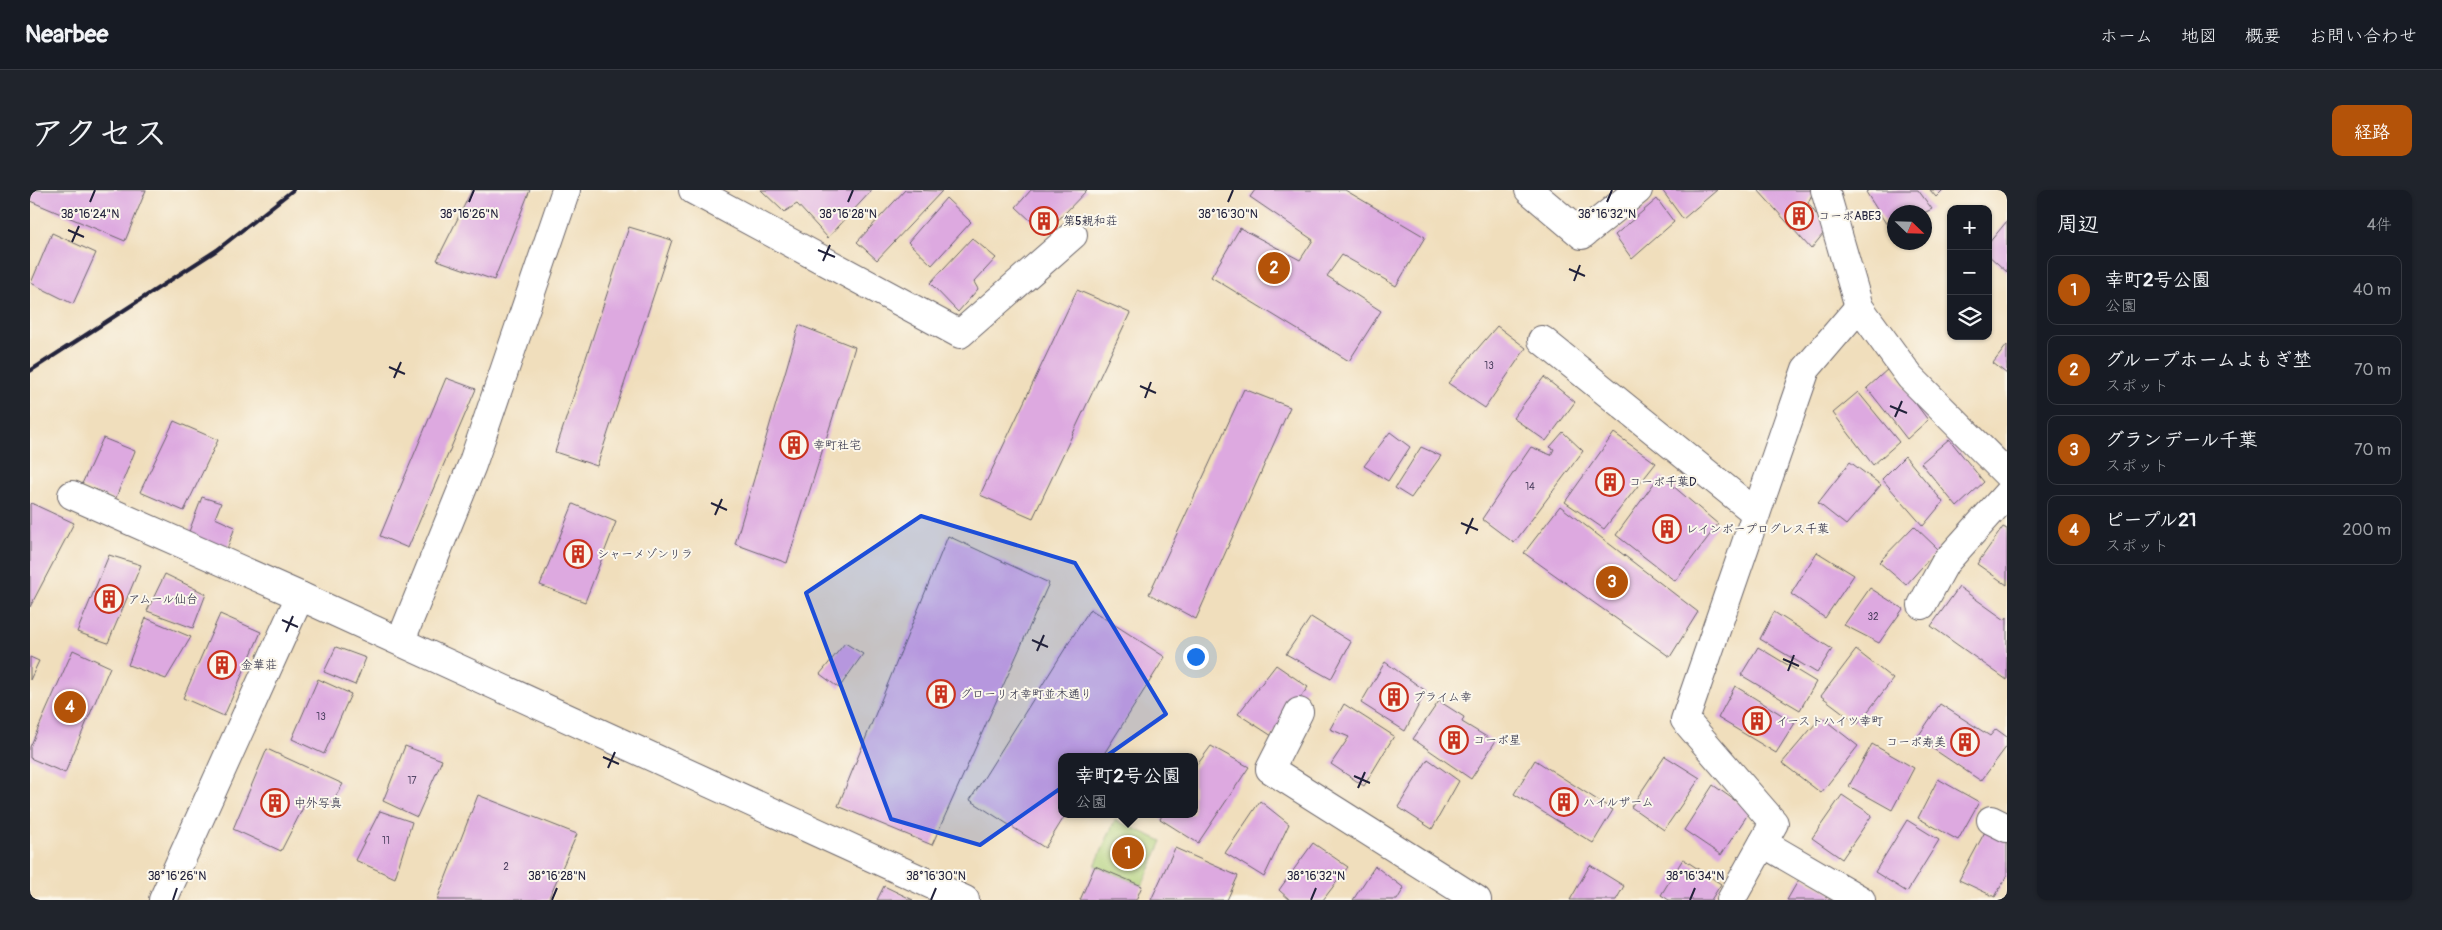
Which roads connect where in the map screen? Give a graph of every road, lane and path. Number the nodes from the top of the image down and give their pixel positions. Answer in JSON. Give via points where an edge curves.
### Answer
{"nodes":[{"id":1,"x":566,"y":190,"type":"edge"},
{"id":2,"x":693,"y":190,"type":"edge"},
{"id":3,"x":1529,"y":190,"type":"edge"},
{"id":4,"x":1638,"y":190,"type":"edge"},
{"id":5,"x":1825,"y":190,"type":"edge"},
{"id":6,"x":1074,"y":236,"type":"dead end"},
{"id":7,"x":1859,"y":307,"type":"junction"},
{"id":8,"x":1542,"y":340,"type":"dead end"},
{"id":9,"x":2007,"y":474,"type":"edge"},
{"id":10,"x":2007,"y":494,"type":"edge"},
{"id":11,"x":72,"y":495,"type":"dead end"},
{"id":12,"x":1756,"y":513,"type":"junction"},
{"id":13,"x":300,"y":596,"type":"junction"},
{"id":14,"x":1922,"y":605,"type":"dead end"},
{"id":15,"x":401,"y":640,"type":"junction"},
{"id":16,"x":1299,"y":712,"type":"dead end"},
{"id":17,"x":1763,"y":843,"type":"junction"},
{"id":18,"x":163,"y":900,"type":"edge"},
{"id":19,"x":965,"y":900,"type":"edge"},
{"id":20,"x":1477,"y":900,"type":"edge"},
{"id":21,"x":1731,"y":900,"type":"edge"},
{"id":22,"x":1861,"y":900,"type":"edge"}],
"edges":[{"from":1,"to":15,"type":"street","via":[[472,465]]},
{"from":2,"to":6,"type":"street","via":[[960,334]]},
{"from":3,"to":4,"type":"street","via":[[1582,235]]},
{"from":5,"to":7,"type":"street"},
{"from":7,"to":9,"type":"street","via":[[1910,377]]},
{"from":7,"to":12,"type":"street","via":[[1806,369]]},
{"from":8,"to":12,"type":"street"},
{"from":10,"to":14,"type":"street","via":[[1946,562]]},
{"from":11,"to":13,"type":"street"},
{"from":12,"to":17,"type":"street","via":[[1686,720],[1774,824]]},
{"from":13,"to":15,"type":"street"},
{"from":13,"to":18,"type":"street"},
{"from":15,"to":19,"type":"street"},
{"from":16,"to":20,"type":"street","via":[[1270,769]]},
{"from":17,"to":21,"type":"street"},
{"from":17,"to":22,"type":"street"}]}
